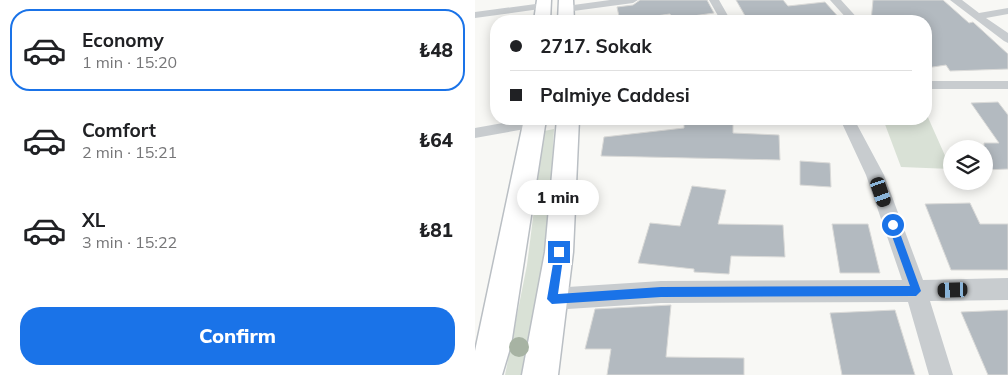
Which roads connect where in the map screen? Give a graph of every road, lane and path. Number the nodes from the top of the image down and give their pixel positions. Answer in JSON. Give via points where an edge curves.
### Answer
{"nodes":[{"id":1,"x":633,"y":0,"type":"edge"},
{"id":2,"x":715,"y":0,"type":"edge"},
{"id":3,"x":835,"y":0,"type":"edge"},
{"id":4,"x":955,"y":0,"type":"edge"},
{"id":5,"x":543,"y":9,"type":"edge"},
{"id":6,"x":566,"y":10,"type":"edge"},
{"id":7,"x":1008,"y":11,"type":"edge"},
{"id":8,"x":475,"y":14,"type":"edge"},
{"id":9,"x":723,"y":15,"type":"edge"},
{"id":10,"x":849,"y":15,"type":"edge"},
{"id":11,"x":978,"y":16,"type":"junction"},
{"id":12,"x":1008,"y":39,"type":"edge"},
{"id":13,"x":932,"y":85,"type":"edge"},
{"id":14,"x":1008,"y":85,"type":"edge"},
{"id":15,"x":516,"y":125,"type":"edge"},
{"id":16,"x":540,"y":125,"type":"edge"},
{"id":17,"x":568,"y":125,"type":"edge"},
{"id":18,"x":850,"y":125,"type":"edge"},
{"id":19,"x":475,"y":133,"type":"edge"},
{"id":20,"x":1008,"y":289,"type":"edge"},
{"id":21,"x":916,"y":291,"type":"junction"},
{"id":22,"x":552,"y":299,"type":"junction"},
{"id":23,"x":484,"y":348,"type":"edge"},
{"id":24,"x":484,"y":375,"type":"edge"},
{"id":25,"x":540,"y":375,"type":"edge"},
{"id":26,"x":941,"y":375,"type":"edge"}],
"edges":[{"from":1,"to":6,"type":"street"},
{"from":2,"to":9,"type":"street"},
{"from":3,"to":10,"type":"street"},
{"from":4,"to":11,"type":"street"},
{"from":5,"to":8,"type":"street"},
{"from":7,"to":11,"type":"street"},
{"from":11,"to":12,"type":"street"},
{"from":13,"to":14,"type":"street"},
{"from":15,"to":19,"type":"street"},
{"from":16,"to":23,"type":"main road"},
{"from":17,"to":22,"type":"main road","via":[[559,252]]},
{"from":18,"to":21,"type":"street","via":[[875,175]]},
{"from":20,"to":21,"type":"street"},
{"from":21,"to":22,"type":"street","via":[[661,292]]},
{"from":21,"to":26,"type":"street"},
{"from":22,"to":25,"type":"main road"},
{"from":23,"to":24,"type":"main road"}]}
